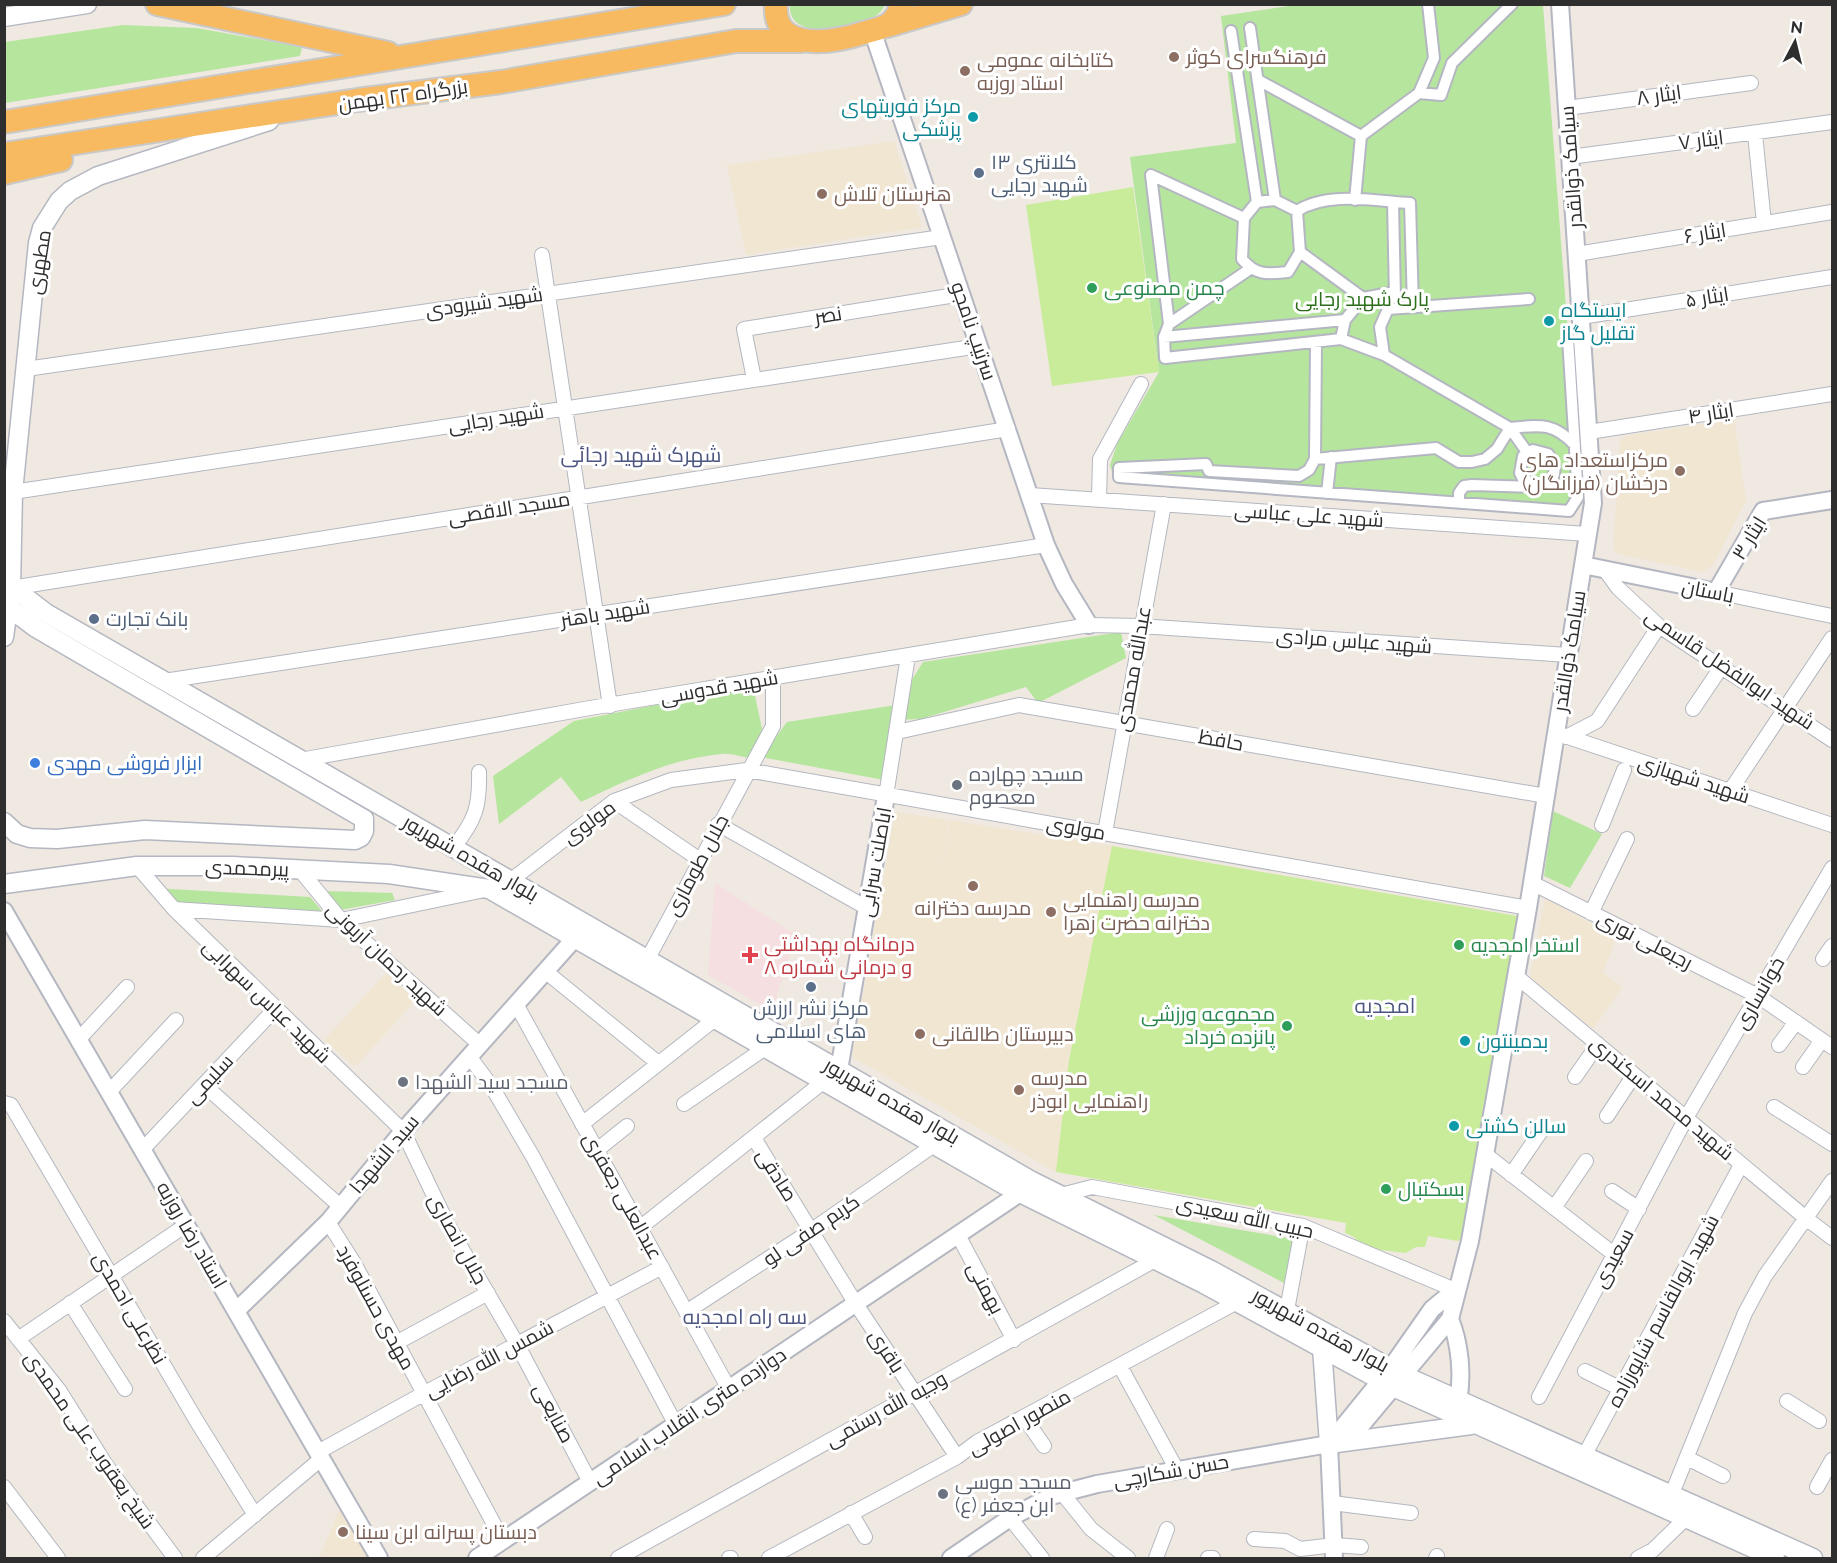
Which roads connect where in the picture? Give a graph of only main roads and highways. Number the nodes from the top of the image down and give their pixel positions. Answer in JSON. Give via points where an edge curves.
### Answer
{"nodes":[{"id":1,"x":87,"y":4,"type":"edge"},
{"id":2,"x":157,"y":4,"type":"edge"},
{"id":3,"x":724,"y":4,"type":"edge"},
{"id":4,"x":776,"y":4,"type":"edge"},
{"id":5,"x":902,"y":4,"type":"edge"},
{"id":6,"x":961,"y":4,"type":"edge"},
{"id":7,"x":34,"y":8,"type":"edge"},
{"id":8,"x":4,"y":16,"type":"edge"},
{"id":9,"x":880,"y":28,"type":"junction"},
{"id":10,"x":801,"y":41,"type":"junction"},
{"id":11,"x":401,"y":56,"type":"junction"},
{"id":12,"x":384,"y":97,"type":"junction"},
{"id":13,"x":280,"y":117,"type":"junction"},
{"id":14,"x":4,"y":122,"type":"edge"},
{"id":15,"x":4,"y":154,"type":"edge"},
{"id":16,"x":4,"y":173,"type":"edge"},
{"id":17,"x":10,"y":461,"type":"edge"},
{"id":18,"x":9,"y":498,"type":"edge"},
{"id":19,"x":4,"y":521,"type":"edge"},
{"id":20,"x":7,"y":595,"type":"edge"},
{"id":21,"x":4,"y":637,"type":"edge"},
{"id":22,"x":4,"y":822,"type":"edge"},
{"id":23,"x":4,"y":884,"type":"edge"},
{"id":24,"x":489,"y":889,"type":"joint"},
{"id":25,"x":1322,"y":1348,"type":"junction"},
{"id":26,"x":1392,"y":1378,"type":"junction"},
{"id":27,"x":1473,"y":1425,"type":"junction"},
{"id":28,"x":1774,"y":1558,"type":"edge"},
{"id":29,"x":1813,"y":1558,"type":"edge"}],
"edges":[{"from":1,"to":7,"type":"main road"},
{"from":2,"to":11,"type":"highway"},
{"from":3,"to":11,"type":"highway","name":"بزرگراه ۲۲ بهمن","via":[[495,44]]},
{"from":4,"to":10,"type":"highway","via":[[780,26]]},
{"from":5,"to":9,"type":"highway","via":[[899,13]]},
{"from":6,"to":9,"type":"highway"},
{"from":7,"to":8,"type":"main road"},
{"from":9,"to":10,"type":"highway","name":"بزرگراه ۲۲ بهمن","via":[[839,40]]},
{"from":10,"to":12,"type":"highway","name":"بزرگراه ۲۲ بهمن","via":[[736,41]]},
{"from":11,"to":14,"type":"highway","name":"بزرگراه ۲۲ بهمن"},
{"from":12,"to":13,"type":"highway"},
{"from":12,"to":15,"type":"highway","name":"بزرگراه ۲۲ بهمن"},
{"from":13,"to":16,"type":"highway"},
{"from":13,"to":17,"type":"main road","name":"مطهری","via":[[98,176],[59,201],[42,228],[38,243],[26,369]]},
{"from":17,"to":18,"type":"main road","name":"مطهری"},
{"from":18,"to":19,"type":"main road"},
{"from":18,"to":20,"type":"main road"},
{"from":20,"to":21,"type":"main road"},
{"from":20,"to":22,"type":"main road","name":"پیرمحمدی","via":[[36,628],[364,819],[364,831],[356,840],[145,830],[57,839],[17,834]]},
{"from":20,"to":26,"type":"main road","name":"بلوار هفده شهریور","via":[[46,613],[1061,1195],[1287,1310]]},
{"from":23,"to":24,"type":"main road","name":"پیرمحمدی","via":[[136,866],[232,866],[389,874]]},
{"from":24,"to":25,"type":"main road","name":"بلوار هفده شهریور","via":[[1020,1193]]},
{"from":25,"to":26,"type":"main road","name":"بلوار هفده شهریور"},
{"from":25,"to":27,"type":"main road","via":[[1329,1444]]},
{"from":26,"to":27,"type":"main road","name":"بلوار هفده شهریور"},
{"from":26,"to":29,"type":"main road","name":"بلوار هفده شهریور","via":[[1458,1401]]},
{"from":27,"to":28,"type":"main road","name":"بلوار هفده شهریور"}]}
